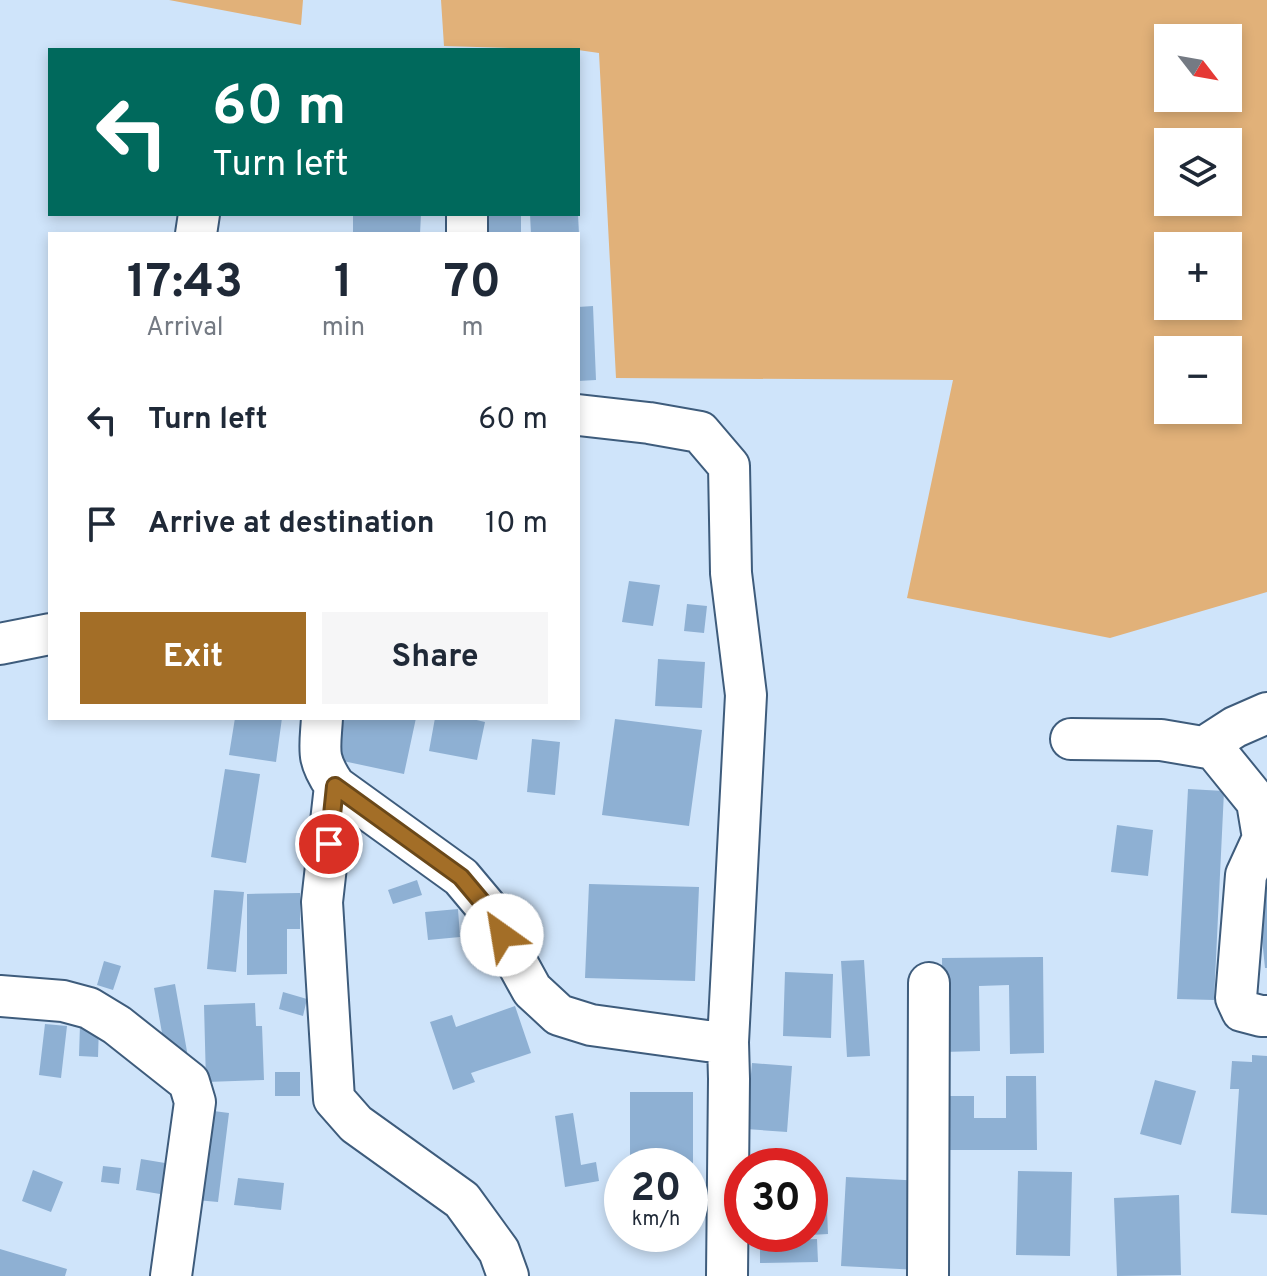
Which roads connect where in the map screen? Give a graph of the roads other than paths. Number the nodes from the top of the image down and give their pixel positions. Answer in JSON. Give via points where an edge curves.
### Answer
{"nodes":[{"id":1,"x":580,"y":415,"type":"edge"},
{"id":2,"x":48,"y":634,"type":"edge"},
{"id":3,"x":0,"y":644,"type":"edge"},
{"id":4,"x":1267,"y":713,"type":"edge"},
{"id":5,"x":322,"y":720,"type":"edge"},
{"id":6,"x":1071,"y":739,"type":"dead end"},
{"id":7,"x":1204,"y":747,"type":"junction"},
{"id":8,"x":335,"y":786,"type":"junction"},
{"id":9,"x":929,"y":983,"type":"dead end"},
{"id":10,"x":0,"y":996,"type":"edge"},
{"id":11,"x":1267,"y":1016,"type":"edge"},
{"id":12,"x":728,"y":1042,"type":"junction"},
{"id":13,"x":171,"y":1276,"type":"edge"},
{"id":14,"x":508,"y":1276,"type":"edge"},
{"id":15,"x":727,"y":1276,"type":"edge"},
{"id":16,"x":928,"y":1276,"type":"edge"}],
"edges":[{"from":1,"to":12,"type":"street","via":[[700,432],[729,466],[731,573],[746,695]]},
{"from":2,"to":3,"type":"street"},
{"from":4,"to":7,"type":"street"},
{"from":5,"to":8,"type":"street","via":[[322,768]]},
{"from":6,"to":7,"type":"street","via":[[1161,740]]},
{"from":7,"to":11,"type":"street","via":[[1214,749],[1257,802],[1263,838],[1246,875],[1236,998],[1242,1011]]},
{"from":8,"to":12,"type":"street","via":[[461,877],[487,908],[532,990],[559,1015],[591,1025]]},
{"from":8,"to":14,"type":"street","via":[[322,902],[334,1099],[356,1124],[462,1200],[499,1251]]},
{"from":9,"to":16,"type":"street"},
{"from":10,"to":13,"type":"street","via":[[89,1008],[189,1082],[195,1102]]},
{"from":12,"to":15,"type":"street"}]}
